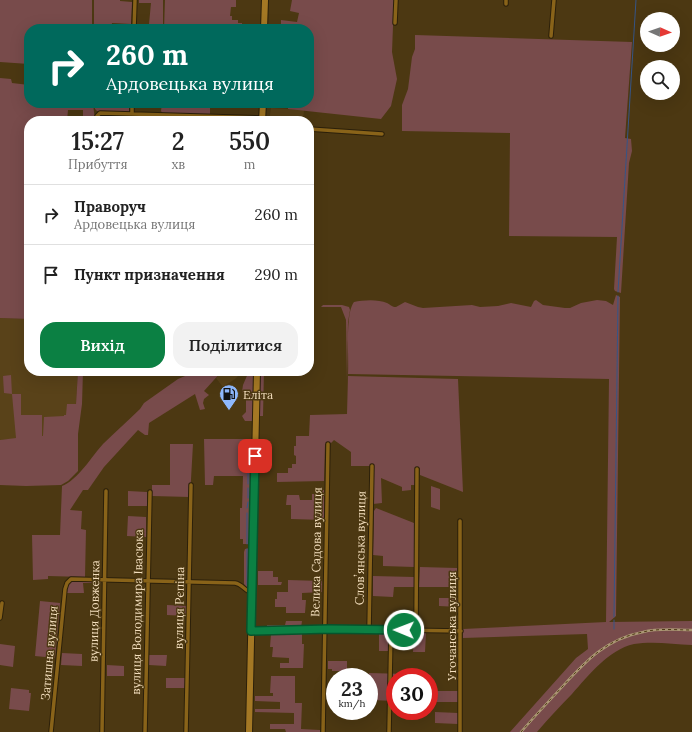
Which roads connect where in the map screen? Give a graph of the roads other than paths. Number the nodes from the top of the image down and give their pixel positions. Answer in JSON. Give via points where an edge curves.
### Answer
{"nodes":[{"id":1,"x":135,"y":0,"type":"edge"},
{"id":2,"x":265,"y":0,"type":"edge"},
{"id":3,"x":396,"y":0,"type":"edge"},
{"id":4,"x":554,"y":0,"type":"edge"},
{"id":5,"x":395,"y":23,"type":"dead end"},
{"id":6,"x":134,"y":24,"type":"edge"},
{"id":7,"x":264,"y":24,"type":"edge"},
{"id":8,"x":551,"y":36,"type":"dead end"},
{"id":9,"x":132,"y":108,"type":"edge"},
{"id":10,"x":132,"y":114,"type":"junction"},
{"id":11,"x":97,"y":116,"type":"edge"},
{"id":12,"x":174,"y":116,"type":"edge"},
{"id":13,"x":314,"y":129,"type":"edge"},
{"id":14,"x":382,"y":134,"type":"dead end"},
{"id":15,"x":257,"y":376,"type":"edge"},
{"id":16,"x":328,"y":444,"type":"dead end"},
{"id":17,"x":372,"y":466,"type":"dead end"},
{"id":18,"x":417,"y":469,"type":"dead end"},
{"id":19,"x":191,"y":485,"type":"dead end"},
{"id":20,"x":106,"y":491,"type":"dead end"},
{"id":21,"x":150,"y":492,"type":"dead end"},
{"id":22,"x":460,"y":521,"type":"dead end"},
{"id":23,"x":104,"y":580,"type":"junction"},
{"id":24,"x":148,"y":581,"type":"junction"},
{"id":25,"x":189,"y":582,"type":"junction"},
{"id":26,"x":252,"y":593,"type":"junction"},
{"id":27,"x":2,"y":603,"type":"dead end"},
{"id":28,"x":0,"y":618,"type":"edge"},
{"id":29,"x":325,"y":630,"type":"junction"},
{"id":30,"x":369,"y":630,"type":"junction"},
{"id":31,"x":391,"y":630,"type":"junction"},
{"id":32,"x":416,"y":630,"type":"junction"},
{"id":33,"x":251,"y":631,"type":"junction"},
{"id":34,"x":461,"y":631,"type":"junction"},
{"id":35,"x":51,"y":732,"type":"edge"},
{"id":36,"x":102,"y":732,"type":"edge"},
{"id":37,"x":145,"y":732,"type":"edge"},
{"id":38,"x":186,"y":732,"type":"edge"},
{"id":39,"x":249,"y":732,"type":"edge"},
{"id":40,"x":323,"y":732,"type":"edge"},
{"id":41,"x":389,"y":732,"type":"edge"},
{"id":42,"x":460,"y":732,"type":"edge"}],
"edges":[{"from":1,"to":6,"type":"street"},
{"from":2,"to":7,"type":"highway"},
{"from":3,"to":5,"type":"street"},
{"from":4,"to":8,"type":"street"},
{"from":9,"to":10,"type":"street"},
{"from":10,"to":11,"type":"street"},
{"from":10,"to":12,"type":"street"},
{"from":13,"to":14,"type":"street"},
{"from":15,"to":26,"type":"highway"},
{"from":16,"to":29,"type":"street","name":"Велика Садова вулиця"},
{"from":17,"to":30,"type":"street","name":"Словʼянська вулиця"},
{"from":18,"to":32,"type":"street"},
{"from":19,"to":25,"type":"street","name":"вулиця Рєпіна"},
{"from":20,"to":23,"type":"street","name":"вулиця Довженка"},
{"from":21,"to":24,"type":"street","name":"вулиця Володимира Івасюка"},
{"from":22,"to":34,"type":"street","name":"Угочанська вулиця"},
{"from":23,"to":24,"type":"street"},
{"from":23,"to":35,"type":"street","name":"Затишна вулиця","via":[[71,579],[67,583]]},
{"from":23,"to":36,"type":"street","name":"вулиця Довженка"},
{"from":24,"to":25,"type":"street"},
{"from":24,"to":37,"type":"street","name":"вулиця Володимира Івасюка"},
{"from":25,"to":26,"type":"street","via":[[237,583]]},
{"from":25,"to":38,"type":"street","name":"вулиця Рєпіна"},
{"from":26,"to":33,"type":"highway"},
{"from":27,"to":28,"type":"street"},
{"from":29,"to":30,"type":"street"},
{"from":29,"to":33,"type":"street"},
{"from":29,"to":40,"type":"street","name":"Велика Садова вулиця"},
{"from":30,"to":31,"type":"street"},
{"from":31,"to":32,"type":"street"},
{"from":31,"to":41,"type":"street"},
{"from":32,"to":34,"type":"street"},
{"from":33,"to":39,"type":"highway"},
{"from":34,"to":42,"type":"street","name":"Угочанська вулиця"}]}
